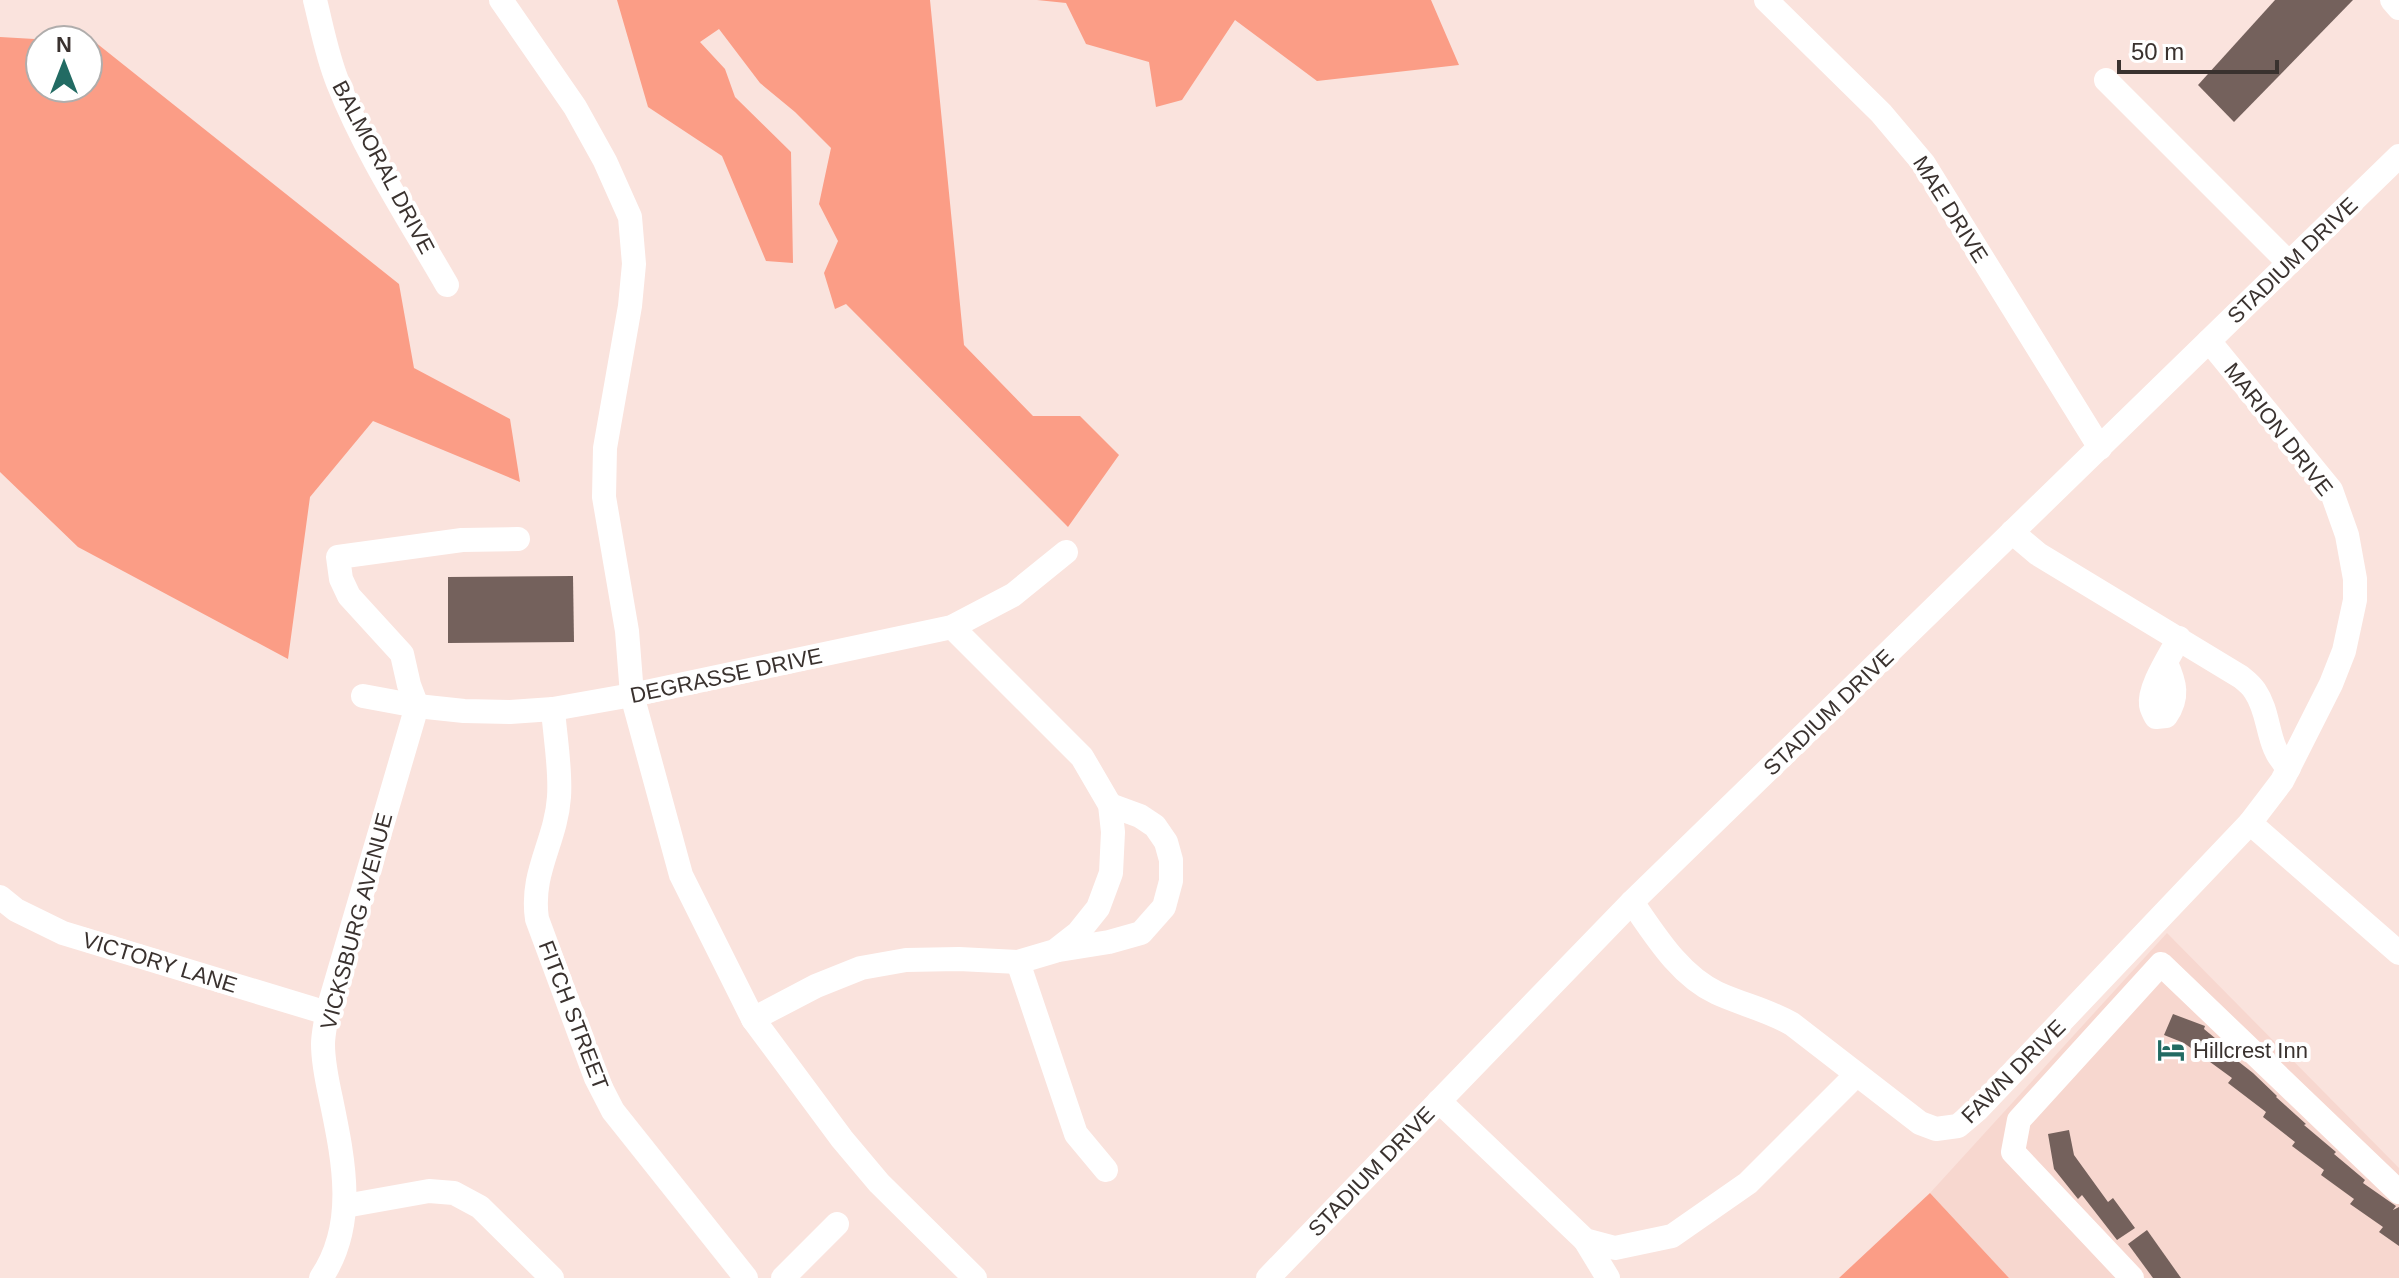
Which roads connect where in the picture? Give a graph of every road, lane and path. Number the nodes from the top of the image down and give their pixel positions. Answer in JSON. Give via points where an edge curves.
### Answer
{"nodes":[{"id":1,"x":315,"y":0,"type":"edge"},
{"id":2,"x":501,"y":0,"type":"edge"},
{"id":3,"x":1766,"y":0,"type":"edge"},
{"id":4,"x":2392,"y":0,"type":"edge"},
{"id":5,"x":2399,"y":8,"type":"edge"},
{"id":6,"x":2106,"y":80,"type":"dead end"},
{"id":7,"x":2399,"y":156,"type":"edge"},
{"id":8,"x":2289,"y":263,"type":"junction"},
{"id":9,"x":447,"y":285,"type":"dead end"},
{"id":10,"x":2209,"y":341,"type":"junction"},
{"id":11,"x":2100,"y":448,"type":"junction"},
{"id":12,"x":2012,"y":532,"type":"junction"},
{"id":13,"x":518,"y":539,"type":"dead end"},
{"id":14,"x":1066,"y":552,"type":"dead end"},
{"id":15,"x":952,"y":627,"type":"junction"},
{"id":16,"x":2179,"y":638,"type":"junction"},
{"id":17,"x":2166,"y":663,"type":"dead end"},
{"id":18,"x":632,"y":695,"type":"junction"},
{"id":19,"x":363,"y":696,"type":"dead end"},
{"id":20,"x":417,"y":706,"type":"junction"},
{"id":21,"x":553,"y":709,"type":"junction"},
{"id":22,"x":2289,"y":768,"type":"junction"},
{"id":23,"x":1110,"y":805,"type":"junction"},
{"id":24,"x":2250,"y":823,"type":"junction"},
{"id":25,"x":0,"y":897,"type":"edge"},
{"id":26,"x":1632,"y":902,"type":"junction"},
{"id":27,"x":1055,"y":951,"type":"junction"},
{"id":28,"x":2399,"y":953,"type":"edge"},
{"id":29,"x":1018,"y":962,"type":"junction"},
{"id":30,"x":327,"y":1013,"type":"junction"},
{"id":31,"x":753,"y":1019,"type":"junction"},
{"id":32,"x":1856,"y":1075,"type":"junction"},
{"id":33,"x":1439,"y":1101,"type":"junction"},
{"id":34,"x":1106,"y":1170,"type":"dead end"},
{"id":35,"x":2399,"y":1192,"type":"edge"},
{"id":36,"x":345,"y":1206,"type":"junction"},
{"id":37,"x":837,"y":1224,"type":"dead end"},
{"id":38,"x":1585,"y":1240,"type":"junction"},
{"id":39,"x":321,"y":1278,"type":"edge"},
{"id":40,"x":552,"y":1278,"type":"edge"},
{"id":41,"x":746,"y":1278,"type":"edge"},
{"id":42,"x":783,"y":1278,"type":"edge"},
{"id":43,"x":975,"y":1278,"type":"edge"},
{"id":44,"x":1268,"y":1278,"type":"edge"},
{"id":45,"x":1608,"y":1278,"type":"edge"},
{"id":46,"x":2132,"y":1278,"type":"edge"}],
"edges":[{"from":1,"to":9,"type":"street","name":"BALMORAL DRIVE","via":[[345,98]]},
{"from":2,"to":18,"type":"street","via":[[575,107],[630,217],[634,264],[604,497],[627,631]]},
{"from":3,"to":11,"type":"street","name":"MAE DRIVE","via":[[1881,113],[1924,164]]},
{"from":4,"to":5,"type":"street"},
{"from":6,"to":8,"type":"street"},
{"from":7,"to":8,"type":"street","name":"STADIUM DRIVE"},
{"from":8,"to":10,"type":"street","name":"STADIUM DRIVE"},
{"from":10,"to":11,"type":"street","name":"STADIUM DRIVE"},
{"from":10,"to":22,"type":"street","name":"MARION DRIVE","via":[[2331,490],[2352,558],[2355,600],[2344,651]]},
{"from":11,"to":12,"type":"street","name":"STADIUM DRIVE"},
{"from":12,"to":16,"type":"street","via":[[2038,554]]},
{"from":12,"to":26,"type":"street","name":"STADIUM DRIVE"},
{"from":13,"to":20,"type":"street","via":[[462,540],[338,557],[349,596],[402,654]]},
{"from":14,"to":15,"type":"street","name":"DEGRASSE DRIVE","via":[[1013,595]]},
{"from":15,"to":18,"type":"street","name":"DEGRASSE DRIVE"},
{"from":15,"to":23,"type":"street","via":[[1082,757]]},
{"from":16,"to":17,"type":"street"},
{"from":16,"to":22,"type":"street","via":[[2255,690],[2279,759]]},
{"from":18,"to":21,"type":"street","name":"DEGRASSE DRIVE"},
{"from":18,"to":31,"type":"street","via":[[681,875]]},
{"from":19,"to":20,"type":"street","name":"DEGRASSE DRIVE"},
{"from":20,"to":21,"type":"street","name":"DEGRASSE DRIVE"},
{"from":20,"to":30,"type":"street","name":"VICKSBURG AVENUE"},
{"from":21,"to":41,"type":"street","name":"FITCH STREET","via":[[560,795],[537,879],[537,919],[613,1111]]},
{"from":22,"to":24,"type":"street","name":"MARION DRIVE"},
{"from":23,"to":27,"type":"street","via":[[1111,873],[1098,908]]},
{"from":23,"to":27,"type":"street","via":[[1140,816],[1166,842],[1171,881],[1164,907],[1141,933]]},
{"from":24,"to":28,"type":"street"},
{"from":24,"to":32,"type":"street","name":"FAWN DRIVE","via":[[2009,1079],[1958,1126],[1936,1129],[1920,1123]]},
{"from":25,"to":30,"type":"street","name":"VICTORY LANE","via":[[63,933]]},
{"from":26,"to":32,"type":"street","name":"FAWN DRIVE","via":[[1683,969],[1715,992],[1792,1024]]},
{"from":26,"to":33,"type":"street","name":"STADIUM DRIVE"},
{"from":27,"to":29,"type":"street"},
{"from":29,"to":31,"type":"street","via":[[906,960],[861,968]]},
{"from":29,"to":34,"type":"street","via":[[1076,1134]]},
{"from":30,"to":36,"type":"street","name":"VICKSBURG AVENUE","via":[[322,1043]]},
{"from":31,"to":43,"type":"street","via":[[879,1183]]},
{"from":32,"to":38,"type":"street","via":[[1748,1183],[1672,1236],[1615,1248]]},
{"from":33,"to":38,"type":"street"},
{"from":33,"to":44,"type":"street","name":"STADIUM DRIVE"},
{"from":35,"to":46,"type":"street","via":[[2161,964],[2019,1120],[2013,1152]]},
{"from":36,"to":39,"type":"street","name":"VICKSBURG AVENUE","via":[[341,1233]]},
{"from":36,"to":40,"type":"street","via":[[429,1191],[454,1193],[480,1207]]},
{"from":37,"to":42,"type":"street"},
{"from":38,"to":45,"type":"street"}]}
